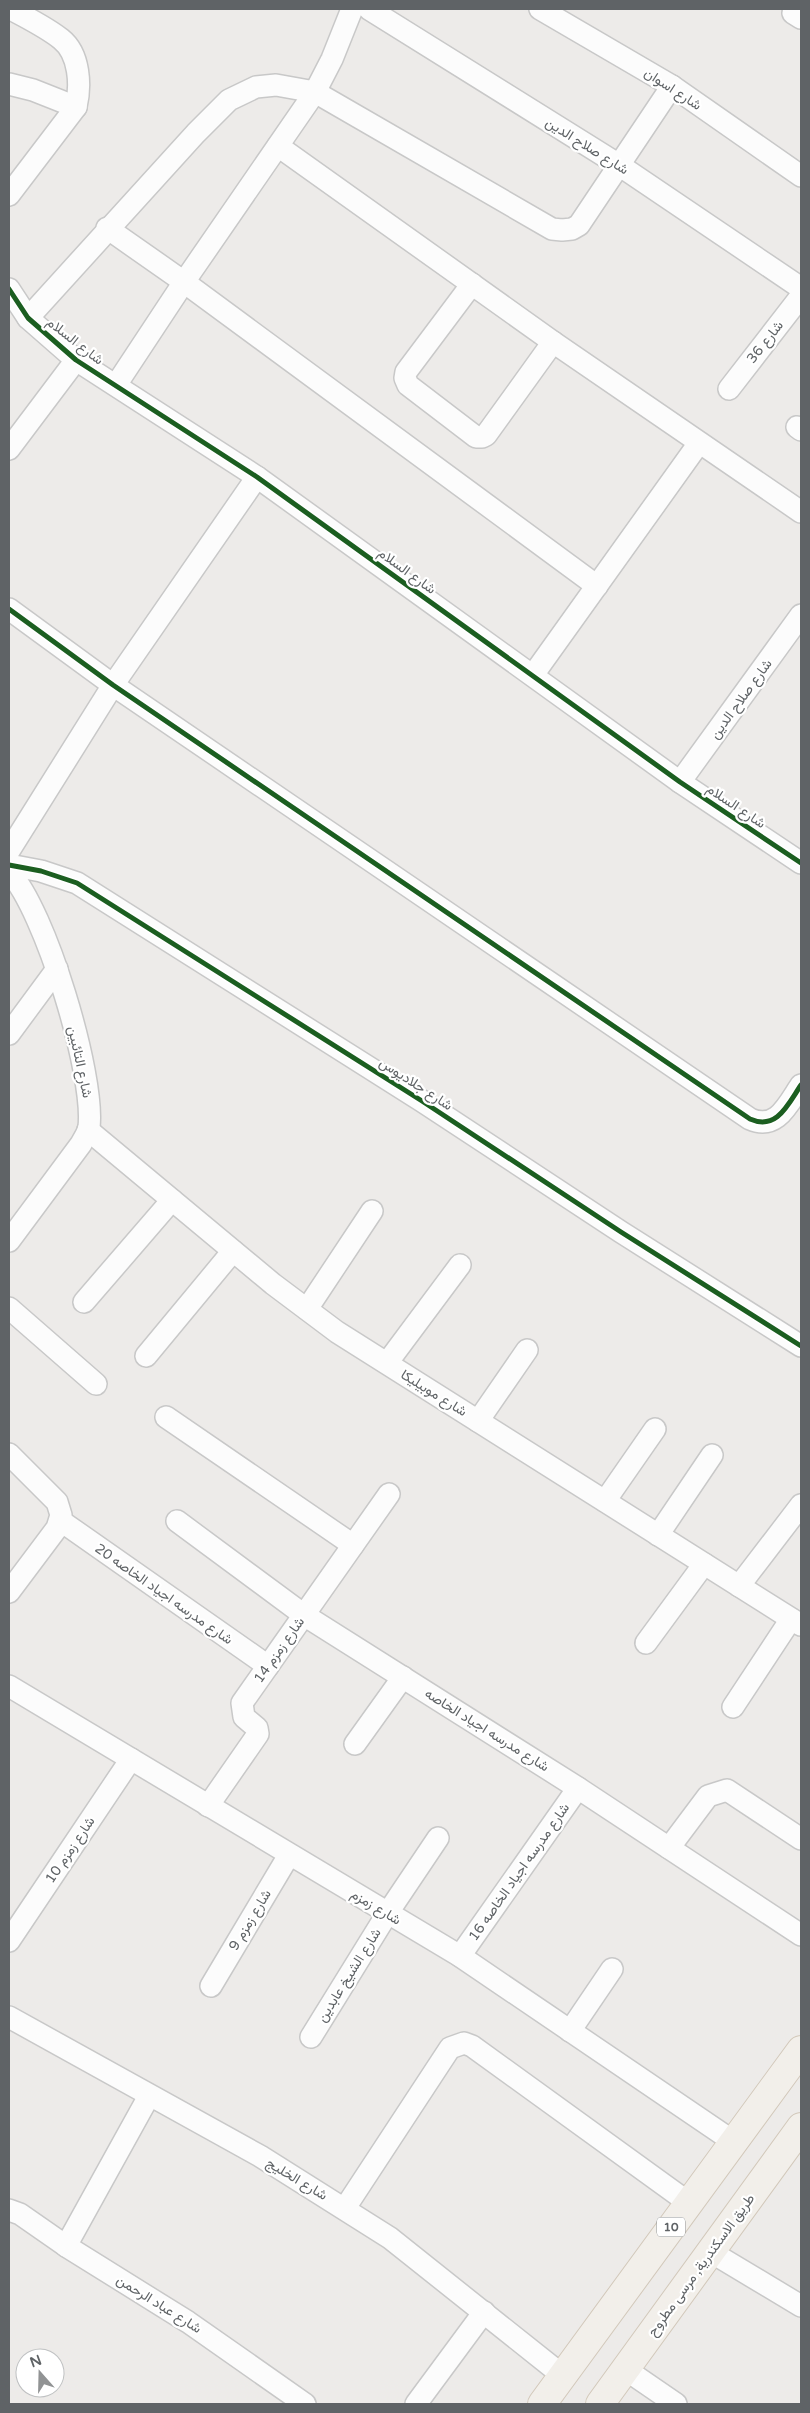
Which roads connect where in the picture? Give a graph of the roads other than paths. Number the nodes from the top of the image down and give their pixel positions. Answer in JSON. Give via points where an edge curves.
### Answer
{"nodes":[{"id":1,"x":11,"y":9,"type":"edge"},
{"id":2,"x":352,"y":9,"type":"edge"},
{"id":3,"x":368,"y":9,"type":"edge"},
{"id":4,"x":540,"y":9,"type":"edge"},
{"id":5,"x":9,"y":84,"type":"edge"},
{"id":6,"x":672,"y":86,"type":"junction"},
{"id":7,"x":315,"y":92,"type":"junction"},
{"id":8,"x":76,"y":107,"type":"junction"},
{"id":9,"x":278,"y":146,"type":"junction"},
{"id":10,"x":619,"y":165,"type":"junction"},
{"id":11,"x":801,"y":176,"type":"edge"},
{"id":12,"x":9,"y":195,"type":"edge"},
{"id":13,"x":107,"y":228,"type":"junction"},
{"id":14,"x":184,"y":282,"type":"junction"},
{"id":15,"x":472,"y":284,"type":"junction"},
{"id":16,"x":801,"y":288,"type":"edge"},
{"id":17,"x":9,"y":289,"type":"edge"},
{"id":18,"x":801,"y":296,"type":"edge"},
{"id":19,"x":28,"y":318,"type":"junction"},
{"id":20,"x":553,"y":342,"type":"junction"},
{"id":21,"x":76,"y":360,"type":"junction"},
{"id":22,"x":116,"y":385,"type":"junction"},
{"id":23,"x":728,"y":389,"type":"dead end"},
{"id":24,"x":699,"y":443,"type":"junction"},
{"id":25,"x":9,"y":449,"type":"edge"},
{"id":26,"x":257,"y":477,"type":"junction"},
{"id":27,"x":801,"y":512,"type":"edge"},
{"id":28,"x":597,"y":586,"type":"junction"},
{"id":29,"x":9,"y":609,"type":"edge"},
{"id":30,"x":801,"y":615,"type":"edge"},
{"id":31,"x":533,"y":675,"type":"junction"},
{"id":32,"x":112,"y":685,"type":"junction"},
{"id":33,"x":680,"y":782,"type":"junction"},
{"id":34,"x":9,"y":851,"type":"edge"},
{"id":35,"x":801,"y":863,"type":"edge"},
{"id":36,"x":9,"y":865,"type":"edge"},
{"id":37,"x":9,"y":872,"type":"edge"},
{"id":38,"x":57,"y":969,"type":"junction"},
{"id":39,"x":9,"y":1034,"type":"edge"},
{"id":40,"x":801,"y":1085,"type":"edge"},
{"id":41,"x":88,"y":1130,"type":"junction"},
{"id":42,"x":172,"y":1200,"type":"junction"},
{"id":43,"x":372,"y":1211,"type":"dead end"},
{"id":44,"x":9,"y":1241,"type":"edge"},
{"id":45,"x":233,"y":1251,"type":"junction"},
{"id":46,"x":460,"y":1264,"type":"dead end"},
{"id":47,"x":84,"y":1302,"type":"dead end"},
{"id":48,"x":9,"y":1308,"type":"edge"},
{"id":49,"x":307,"y":1309,"type":"junction"},
{"id":50,"x":801,"y":1346,"type":"edge"},
{"id":51,"x":527,"y":1350,"type":"dead end"},
{"id":52,"x":146,"y":1356,"type":"dead end"},
{"id":53,"x":387,"y":1363,"type":"junction"},
{"id":54,"x":96,"y":1384,"type":"dead end"},
{"id":55,"x":166,"y":1417,"type":"dead end"},
{"id":56,"x":478,"y":1421,"type":"junction"},
{"id":57,"x":655,"y":1429,"type":"dead end"},
{"id":58,"x":9,"y":1454,"type":"edge"},
{"id":59,"x":712,"y":1455,"type":"dead end"},
{"id":60,"x":389,"y":1494,"type":"dead end"},
{"id":61,"x":605,"y":1501,"type":"junction"},
{"id":62,"x":801,"y":1505,"type":"edge"},
{"id":63,"x":177,"y":1521,"type":"dead end"},
{"id":64,"x":61,"y":1522,"type":"junction"},
{"id":65,"x":658,"y":1535,"type":"junction"},
{"id":66,"x":353,"y":1545,"type":"junction"},
{"id":67,"x":704,"y":1564,"type":"junction"},
{"id":68,"x":739,"y":1586,"type":"junction"},
{"id":69,"x":9,"y":1592,"type":"edge"},
{"id":70,"x":304,"y":1615,"type":"junction"},
{"id":71,"x":796,"y":1622,"type":"edge"},
{"id":72,"x":646,"y":1643,"type":"dead end"},
{"id":73,"x":268,"y":1666,"type":"junction"},
{"id":74,"x":402,"y":1677,"type":"junction"},
{"id":75,"x":9,"y":1686,"type":"edge"},
{"id":76,"x":733,"y":1707,"type":"dead end"},
{"id":77,"x":354,"y":1744,"type":"dead end"},
{"id":78,"x":131,"y":1758,"type":"junction"},
{"id":79,"x":578,"y":1788,"type":"junction"},
{"id":80,"x":208,"y":1806,"type":"junction"},
{"id":81,"x":438,"y":1838,"type":"dead end"},
{"id":82,"x":801,"y":1839,"type":"edge"},
{"id":83,"x":669,"y":1848,"type":"junction"},
{"id":84,"x":289,"y":1855,"type":"junction"},
{"id":85,"x":387,"y":1914,"type":"junction"},
{"id":86,"x":801,"y":1935,"type":"edge"},
{"id":87,"x":9,"y":1941,"type":"edge"},
{"id":88,"x":460,"y":1956,"type":"junction"},
{"id":89,"x":612,"y":1969,"type":"dead end"},
{"id":90,"x":211,"y":1986,"type":"dead end"},
{"id":91,"x":9,"y":2017,"type":"edge"},
{"id":92,"x":570,"y":2031,"type":"junction"},
{"id":93,"x":311,"y":2037,"type":"dead end"},
{"id":94,"x":801,"y":2050,"type":"edge"},
{"id":95,"x":149,"y":2096,"type":"junction"},
{"id":96,"x":801,"y":2127,"type":"edge"},
{"id":97,"x":734,"y":2142,"type":"junction"},
{"id":98,"x":689,"y":2203,"type":"junction"},
{"id":99,"x":345,"y":2208,"type":"junction"},
{"id":100,"x":9,"y":2210,"type":"edge"},
{"id":101,"x":66,"y":2246,"type":"junction"},
{"id":102,"x":711,"y":2252,"type":"junction"},
{"id":103,"x":801,"y":2306,"type":"edge"},
{"id":104,"x":484,"y":2312,"type":"junction"},
{"id":105,"x":625,"y":2369,"type":"junction"},
{"id":106,"x":562,"y":2375,"type":"junction"},
{"id":107,"x":305,"y":2404,"type":"edge"},
{"id":108,"x":416,"y":2404,"type":"edge"},
{"id":109,"x":542,"y":2404,"type":"edge"},
{"id":110,"x":600,"y":2404,"type":"edge"},
{"id":111,"x":676,"y":2404,"type":"edge"}],
"edges":[{"from":1,"to":8,"type":"street","via":[[62,40],[67,47],[79,82]]},
{"from":2,"to":7,"type":"street"},
{"from":3,"to":10,"type":"street","name":"شارع صلاح الدين"},
{"from":4,"to":6,"type":"street","name":"شارع اسوان"},
{"from":5,"to":8,"type":"street"},
{"from":6,"to":10,"type":"street"},
{"from":6,"to":11,"type":"street","name":"شارع اسوان"},
{"from":7,"to":9,"type":"street"},
{"from":7,"to":10,"type":"street","via":[[552,229],[572,229],[579,224]]},
{"from":7,"to":13,"type":"street","via":[[276,85],[256,87],[229,100]]},
{"from":8,"to":12,"type":"street"},
{"from":9,"to":14,"type":"street"},
{"from":9,"to":15,"type":"street"},
{"from":10,"to":16,"type":"street","name":"شارع صلاح الدين"},
{"from":13,"to":14,"type":"street"},
{"from":13,"to":19,"type":"street"},
{"from":14,"to":22,"type":"street"},
{"from":14,"to":28,"type":"street"},
{"from":15,"to":20,"type":"street"},
{"from":15,"to":20,"type":"street","via":[[406,372],[405,378],[408,385],[476,437],[486,435]]},
{"from":17,"to":19,"type":"street","name":"شارع السلام"},
{"from":18,"to":23,"type":"street","name":"شارع 36"},
{"from":19,"to":21,"type":"street","name":"شارع السلام"},
{"from":20,"to":24,"type":"street"},
{"from":21,"to":22,"type":"street","name":"شارع السلام"},
{"from":21,"to":25,"type":"street"},
{"from":22,"to":26,"type":"street","name":"شارع السلام"},
{"from":24,"to":27,"type":"street"},
{"from":24,"to":28,"type":"street"},
{"from":26,"to":31,"type":"street","name":"شارع السلام"},
{"from":26,"to":32,"type":"street"},
{"from":28,"to":31,"type":"street"},
{"from":29,"to":32,"type":"street"},
{"from":30,"to":33,"type":"street","name":"شارع صلاح الدين"},
{"from":31,"to":33,"type":"street","name":"شارع السلام"},
{"from":32,"to":34,"type":"street"},
{"from":32,"to":40,"type":"street","via":[[750,1119],[759,1123],[776,1119]]},
{"from":33,"to":35,"type":"street","name":"شارع السلام"},
{"from":36,"to":50,"type":"street","name":"شارع جلاديوس","via":[[78,883]]},
{"from":37,"to":38,"type":"street","name":"شارع التائبين","via":[[28,899]]},
{"from":38,"to":39,"type":"street"},
{"from":38,"to":41,"type":"street","name":"شارع التائبين","via":[[82,1069],[90,1112]]},
{"from":41,"to":42,"type":"street","name":"شارع موبيليكا"},
{"from":41,"to":44,"type":"street","name":"شارع التائبين"},
{"from":42,"to":45,"type":"street","name":"شارع موبيليكا"},
{"from":42,"to":47,"type":"street"},
{"from":43,"to":49,"type":"street"},
{"from":45,"to":49,"type":"street","name":"شارع موبيليكا"},
{"from":45,"to":52,"type":"street"},
{"from":46,"to":53,"type":"street"},
{"from":48,"to":54,"type":"street"},
{"from":49,"to":53,"type":"street","name":"شارع موبيليكا"},
{"from":51,"to":56,"type":"street"},
{"from":53,"to":56,"type":"street","name":"شارع موبيليكا"},
{"from":55,"to":66,"type":"street"},
{"from":56,"to":61,"type":"street","name":"شارع موبيليكا"},
{"from":57,"to":61,"type":"street"},
{"from":58,"to":64,"type":"street","via":[[57,1502]]},
{"from":59,"to":65,"type":"street"},
{"from":60,"to":66,"type":"street","name":"شارع زمزم 14"},
{"from":61,"to":65,"type":"street","name":"شارع موبيليكا"},
{"from":62,"to":68,"type":"street"},
{"from":63,"to":70,"type":"street","name":"شارع مدرسه اجياد الخاصه"},
{"from":64,"to":69,"type":"street"},
{"from":64,"to":73,"type":"street","name":"شارع مدرسه اجياد الخاصه 20"},
{"from":65,"to":67,"type":"street","name":"شارع موبيليكا"},
{"from":66,"to":70,"type":"street","name":"شارع زمزم 14"},
{"from":67,"to":68,"type":"street","name":"شارع موبيليكا"},
{"from":67,"to":72,"type":"street"},
{"from":68,"to":71,"type":"street","name":"شارع موبيليكا"},
{"from":70,"to":73,"type":"street","name":"شارع زمزم 14"},
{"from":70,"to":74,"type":"street","name":"شارع مدرسه اجياد الخاصه"},
{"from":71,"to":76,"type":"street"},
{"from":73,"to":80,"type":"street","name":"شارع زمزم 14","via":[[242,1704],[242,1713],[257,1728],[257,1737]]},
{"from":74,"to":77,"type":"street"},
{"from":74,"to":79,"type":"street","name":"شارع مدرسه اجياد الخاصه"},
{"from":75,"to":78,"type":"street","name":"شارع زمزم"},
{"from":78,"to":80,"type":"street","name":"شارع زمزم"},
{"from":78,"to":87,"type":"street","name":"شارع زمزم 10"},
{"from":79,"to":83,"type":"street","name":"شارع مدرسه اجياد الخاصه"},
{"from":79,"to":88,"type":"street","name":"شارع مدرسه اجياد الخاصه 16"},
{"from":80,"to":84,"type":"street","name":"شارع زمزم"},
{"from":81,"to":85,"type":"street","name":"شارع الشيخ عابدين"},
{"from":82,"to":83,"type":"street","via":[[728,1790],[708,1796]]},
{"from":83,"to":86,"type":"street","name":"شارع مدرسه اجياد الخاصه"},
{"from":84,"to":85,"type":"street","name":"شارع زمزم"},
{"from":84,"to":90,"type":"street","name":"شارع زمزم 9"},
{"from":85,"to":88,"type":"street","name":"شارع زمزم"},
{"from":85,"to":93,"type":"street","name":"شارع الشيخ عابدين"},
{"from":88,"to":92,"type":"street","name":"شارع زمزم"},
{"from":89,"to":92,"type":"street"},
{"from":91,"to":95,"type":"street","name":"شارع الخليج"},
{"from":92,"to":97,"type":"street","name":"شارع زمزم"},
{"from":94,"to":97,"type":"main road","number":"10"},
{"from":95,"to":99,"type":"street","name":"شارع الخليج","via":[[260,2156]]},
{"from":95,"to":101,"type":"street"},
{"from":96,"to":102,"type":"main road","name":"طريق الاسكندرية, مرسى مطروح"},
{"from":97,"to":98,"type":"main road","number":"10"},
{"from":98,"to":99,"type":"street","via":[[464,2043],[450,2048]]},
{"from":98,"to":106,"type":"main road","number":"10"},
{"from":99,"to":104,"type":"street","name":"شارع الخليج","via":[[390,2238]]},
{"from":100,"to":101,"type":"street","name":"شارع عباد الرحمن"},
{"from":101,"to":107,"type":"street","name":"شارع عباد الرحمن","via":[[188,2322]]},
{"from":102,"to":103,"type":"street"},
{"from":102,"to":105,"type":"main road","name":"طريق الاسكندرية, مرسى مطروح"},
{"from":104,"to":106,"type":"street","name":"شارع الخليج"},
{"from":104,"to":108,"type":"street"},
{"from":105,"to":110,"type":"main road","name":"طريق الاسكندرية, مرسى مطروح"},
{"from":105,"to":111,"type":"street"},
{"from":106,"to":109,"type":"main road","number":"10"}]}
